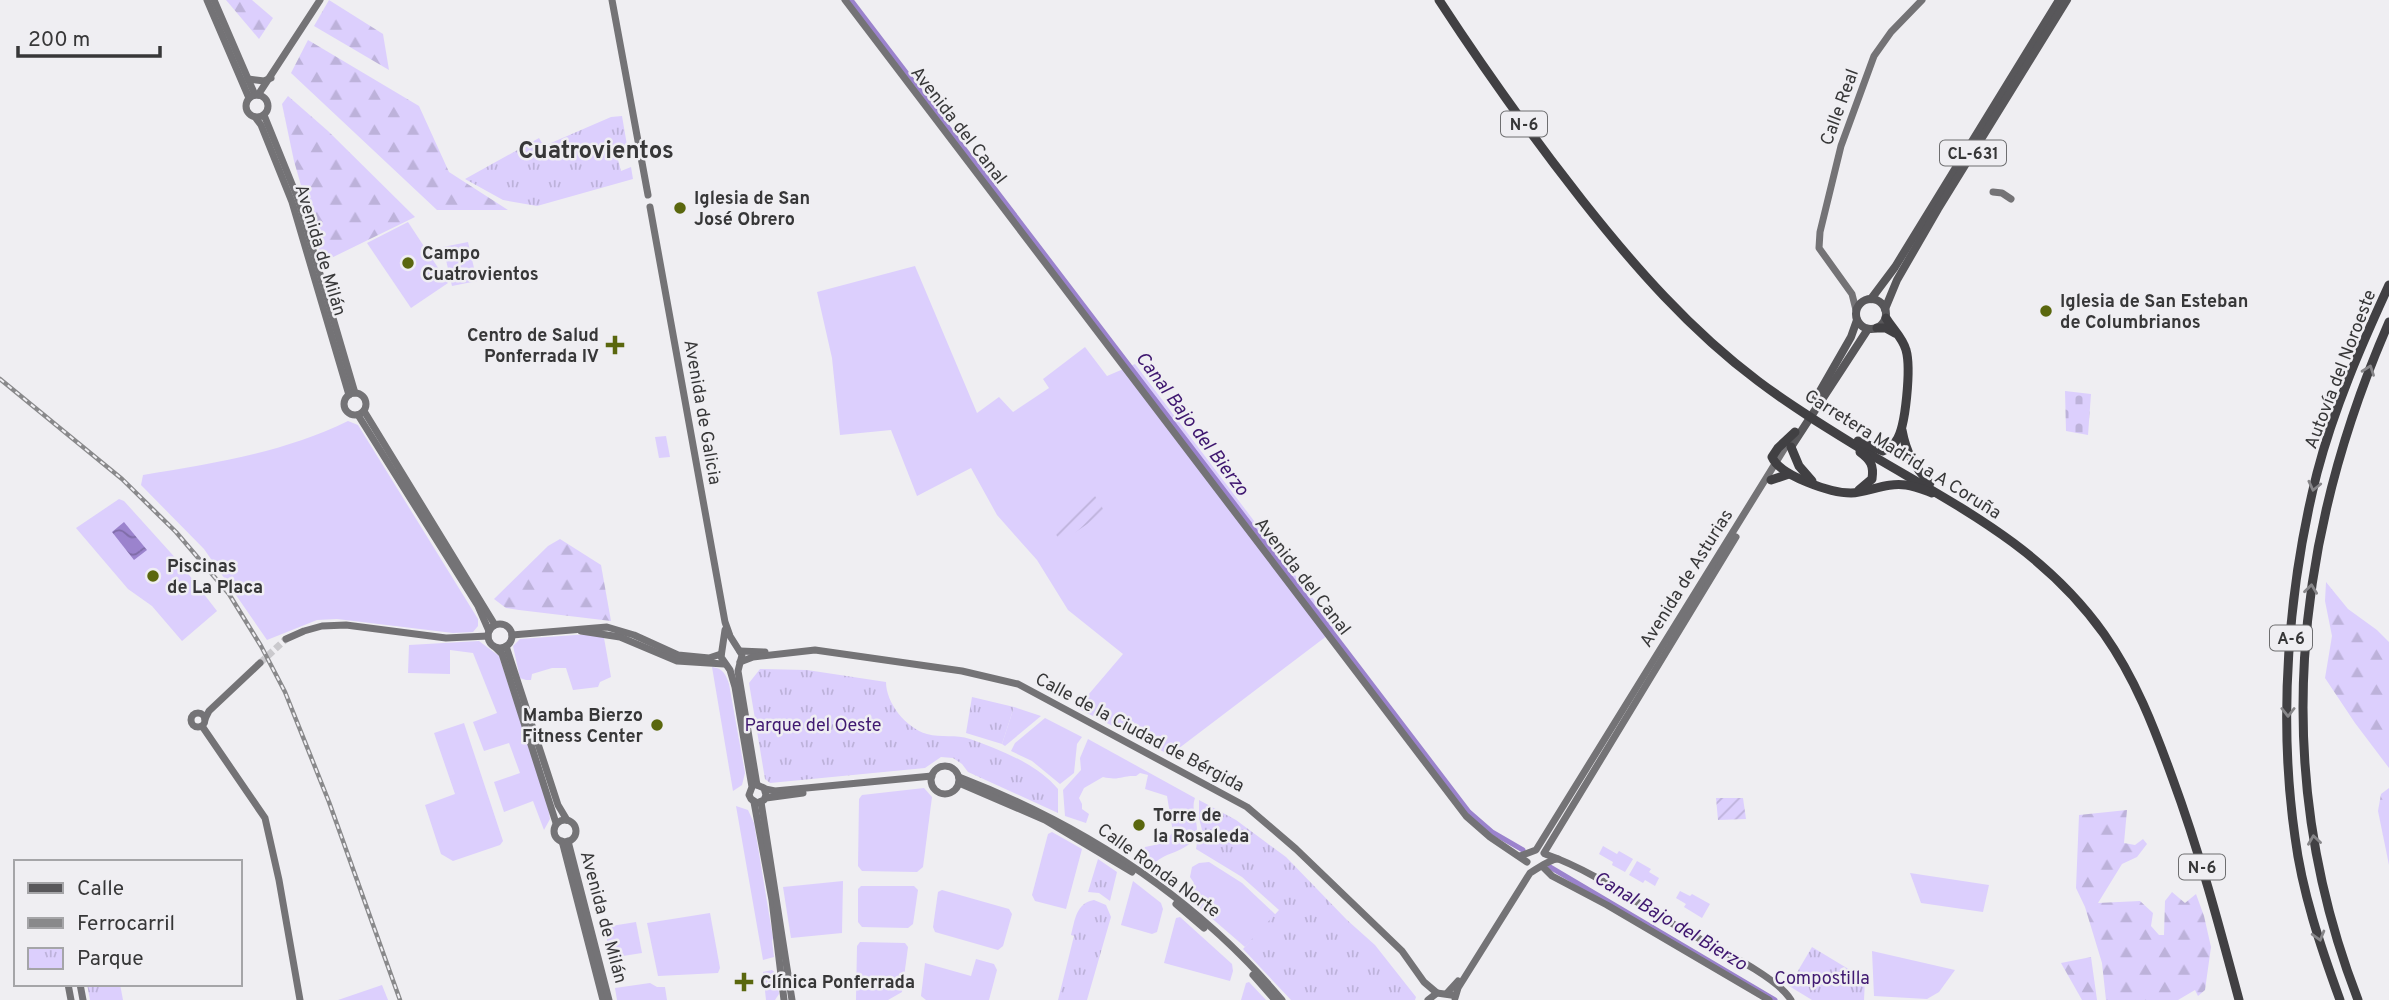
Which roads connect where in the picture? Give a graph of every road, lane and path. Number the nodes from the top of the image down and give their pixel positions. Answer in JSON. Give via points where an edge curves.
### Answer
{"nodes":[{"id":1,"x":206,"y":0,"type":"edge"},
{"id":2,"x":214,"y":0,"type":"edge"},
{"id":3,"x":320,"y":0,"type":"edge"},
{"id":4,"x":612,"y":0,"type":"edge"},
{"id":5,"x":845,"y":0,"type":"edge"},
{"id":6,"x":1439,"y":0,"type":"edge"},
{"id":7,"x":1922,"y":0,"type":"edge"},
{"id":8,"x":2059,"y":0,"type":"edge"},
{"id":9,"x":2067,"y":0,"type":"edge"},
{"id":10,"x":248,"y":79,"type":"junction"},
{"id":11,"x":269,"y":81,"type":"junction"},
{"id":12,"x":257,"y":96,"type":"junction"},
{"id":13,"x":264,"y":115,"type":"junction"},
{"id":14,"x":255,"y":117,"type":"junction"},
{"id":15,"x":1993,"y":192,"type":"dead end"},
{"id":16,"x":2011,"y":200,"type":"dead end"},
{"id":17,"x":2389,"y":285,"type":"edge"},
{"id":18,"x":1852,"y":294,"type":"junction"},
{"id":19,"x":1868,"y":299,"type":"junction"},
{"id":20,"x":1856,"y":310,"type":"junction"},
{"id":21,"x":1886,"y":314,"type":"junction"},
{"id":22,"x":1857,"y":320,"type":"junction"},
{"id":23,"x":2388,"y":325,"type":"edge"},
{"id":24,"x":1872,"y":328,"type":"junction"},
{"id":25,"x":1898,"y":335,"type":"junction"},
{"id":26,"x":352,"y":394,"type":"junction"},
{"id":27,"x":361,"y":413,"type":"junction"},
{"id":28,"x":1822,"y":424,"type":"junction"},
{"id":29,"x":1902,"y":430,"type":"junction"},
{"id":30,"x":1795,"y":432,"type":"joint"},
{"id":31,"x":1791,"y":447,"type":"junction"},
{"id":32,"x":1794,"y":458,"type":"junction"},
{"id":33,"x":1782,"y":468,"type":"junction"},
{"id":34,"x":1771,"y":481,"type":"joint"},
{"id":35,"x":1816,"y":484,"type":"junction"},
{"id":36,"x":1854,"y":493,"type":"junction"},
{"id":37,"x":1956,"y":503,"type":"junction"},
{"id":38,"x":485,"y":619,"type":"junction"},
{"id":39,"x":725,"y":622,"type":"junction"},
{"id":40,"x":573,"y":629,"type":"junction"},
{"id":41,"x":491,"y":630,"type":"junction"},
{"id":42,"x":512,"y":635,"type":"junction"},
{"id":43,"x":475,"y":638,"type":"junction"},
{"id":44,"x":286,"y":639,"type":"tunnel mouth"},
{"id":45,"x":506,"y":646,"type":"junction"},
{"id":46,"x":496,"y":648,"type":"junction"},
{"id":47,"x":739,"y":650,"type":"junction"},
{"id":48,"x":722,"y":652,"type":"junction"},
{"id":49,"x":779,"y":653,"type":"junction"},
{"id":50,"x":260,"y":663,"type":"tunnel mouth"},
{"id":51,"x":740,"y":663,"type":"junction"},
{"id":52,"x":726,"y":665,"type":"junction"},
{"id":53,"x":932,"y":778,"type":"junction"},
{"id":54,"x":959,"y":780,"type":"junction"},
{"id":55,"x":755,"y":786,"type":"junction"},
{"id":56,"x":762,"y":798,"type":"junction"},
{"id":57,"x":567,"y":820,"type":"junction"},
{"id":58,"x":556,"y":823,"type":"junction"},
{"id":59,"x":565,"y":841,"type":"junction"},
{"id":60,"x":1543,"y":851,"type":"junction"},
{"id":61,"x":1526,"y":859,"type":"junction"},
{"id":62,"x":1560,"y":860,"type":"junction"},
{"id":63,"x":1542,"y":867,"type":"junction"},
{"id":64,"x":1420,"y":976,"type":"junction"},
{"id":65,"x":1437,"y":993,"type":"junction"},
{"id":66,"x":1447,"y":993,"type":"junction"},
{"id":67,"x":1428,"y":999,"type":"edge"},
{"id":68,"x":1456,"y":999,"type":"edge"},
{"id":69,"x":300,"y":1000,"type":"edge"},
{"id":70,"x":603,"y":1000,"type":"edge"},
{"id":71,"x":609,"y":1000,"type":"edge"},
{"id":72,"x":784,"y":1000,"type":"edge"},
{"id":73,"x":792,"y":1000,"type":"edge"},
{"id":74,"x":1275,"y":1000,"type":"edge"},
{"id":75,"x":1282,"y":1000,"type":"edge"},
{"id":76,"x":1769,"y":1000,"type":"edge"},
{"id":77,"x":1791,"y":1000,"type":"edge"},
{"id":78,"x":2239,"y":1000,"type":"edge"},
{"id":79,"x":2340,"y":1000,"type":"edge"},
{"id":80,"x":2358,"y":1000,"type":"edge"}],
"edges":[{"from":1,"to":12,"type":"street"},
{"from":2,"to":10,"type":"street"},
{"from":3,"to":11,"type":"street"},
{"from":4,"to":39,"type":"street","name":"Avenida de Galicia","via":[[648,195],[656,201],[650,207]]},
{"from":5,"to":61,"type":"street","name":"Avenida del Canal","via":[[1466,816]]},
{"from":6,"to":28,"type":"highway","name":"Carretera Madrid a A Coruña","number":"N-6","via":[[1530,134],[1661,293],[1726,356]]},
{"from":7,"to":18,"type":"street","name":"Calle Real","via":[[1874,56],[1841,146],[1818,241]]},
{"from":8,"to":19,"type":"main road","number":"CL-631","via":[[1895,267]]},
{"from":9,"to":21,"type":"main road","number":"CL-631","via":[[1931,221],[1897,280]]},
{"from":10,"to":11,"type":"street"},
{"from":10,"to":12,"type":"street"},
{"from":11,"to":12,"type":"street"},
{"from":12,"to":13,"type":"street","via":[[268,104]]},
{"from":12,"to":14,"type":"street","via":[[246,108]]},
{"from":13,"to":14,"type":"street"},
{"from":13,"to":26,"type":"street","name":"Avenida de Milán","via":[[298,199]]},
{"from":14,"to":26,"type":"street","name":"Avenida de Milán","via":[[292,202]]},
{"from":15,"to":16,"type":"street"},
{"from":17,"to":79,"type":"highway","name":"Autovía del Noroeste","number":"A-6","one_way":true,"via":[[2340,401],[2318,470],[2306,518],[2292,620],[2287,707],[2295,837],[2306,890]]},
{"from":18,"to":19,"type":"street"},
{"from":18,"to":20,"type":"street"},
{"from":19,"to":20,"type":"main road","number":"CL-631"},
{"from":19,"to":21,"type":"main road","via":[[1878,300]]},
{"from":20,"to":22,"type":"main road"},
{"from":21,"to":24,"type":"main road","number":"CL-631"},
{"from":21,"to":25,"type":"highway"},
{"from":22,"to":24,"type":"main road"},
{"from":22,"to":30,"type":"main road"},
{"from":80,"to":23,"type":"highway","name":"Autovía del Noroeste","number":"A-6","one_way":true,"via":[[2342,959],[2316,856],[2307,785],[2303,674],[2323,518],[2344,437]]},
{"from":24,"to":25,"type":"highway","via":[[1886,328]]},
{"from":24,"to":31,"type":"main road","name":"Avenida de Asturias","number":"CL-631"},
{"from":25,"to":29,"type":"highway","via":[[1906,348],[1908,375]]},
{"from":26,"to":27,"type":"street","via":[[360,394],[366,401]]},
{"from":26,"to":27,"type":"street","via":[[344,407],[347,412]]},
{"from":27,"to":38,"type":"street"},
{"from":27,"to":41,"type":"street"},
{"from":28,"to":29,"type":"highway","via":[[1883,450],[1892,446]]},
{"from":28,"to":36,"type":"highway","via":[[1872,464],[1872,480]]},
{"from":28,"to":37,"type":"highway","name":"Carretera Madrid a A Coruña","number":"N-6"},
{"from":29,"to":37,"type":"highway","via":[[1917,470]]},
{"from":30,"to":33,"type":"highway","via":[[1773,454]]},
{"from":31,"to":32,"type":"highway"},
{"from":31,"to":33,"type":"street","name":"Avenida de Asturias"},
{"from":32,"to":33,"type":"highway"},
{"from":32,"to":35,"type":"highway"},
{"from":33,"to":34,"type":"highway"},
{"from":33,"to":35,"type":"highway"},
{"from":33,"to":60,"type":"street","name":"Avenida de Asturias"},
{"from":34,"to":60,"type":"street","name":"Avenida de Asturias"},
{"from":35,"to":36,"type":"highway","via":[[1830,491]]},
{"from":36,"to":37,"type":"highway","via":[[1905,485]]},
{"from":37,"to":78,"type":"highway","name":"Carretera Madrid a A Coruña","number":"N-6","via":[[2023,549],[2065,586],[2126,667],[2151,717],[2192,830]]},
{"from":38,"to":41,"type":"street"},
{"from":38,"to":43,"type":"street"},
{"from":39,"to":47,"type":"street","name":"Avenida de Galicia"},
{"from":39,"to":48,"type":"street","name":"Avenida de Galicia"},
{"from":40,"to":42,"type":"street"},
{"from":40,"to":48,"type":"street","name":"Calle de la Ciudad de Bérgida","via":[[607,627],[678,655],[709,658]]},
{"from":40,"to":52,"type":"street","name":"Calle de la Ciudad de Bérgida","via":[[620,637],[677,662]]},
{"from":41,"to":42,"type":"street","via":[[507,626]]},
{"from":41,"to":43,"type":"street"},
{"from":41,"to":46,"type":"street","via":[[491,644]]},
{"from":42,"to":45,"type":"street"},
{"from":43,"to":44,"type":"street","via":[[346,625],[322,626]]},
{"from":45,"to":46,"type":"street"},
{"from":45,"to":57,"type":"street","via":[[558,805]]},
{"from":46,"to":58,"type":"street","via":[[502,654]]},
{"from":47,"to":48,"type":"street","name":"Calle de la Ciudad de Bérgida","via":[[729,647]]},
{"from":47,"to":49,"type":"street","name":"Calle de la Ciudad de Bérgida"},
{"from":47,"to":51,"type":"street"},
{"from":48,"to":52,"type":"street","name":"Avenida de Galicia"},
{"from":49,"to":51,"type":"street","name":"Calle de la Ciudad de Bérgida"},
{"from":49,"to":64,"type":"street","name":"Calle de la Ciudad de Bérgida","via":[[815,650],[1017,684],[1247,807],[1402,951]]},
{"from":50,"to":69,"type":"street","via":[[204,717],[265,818]]},
{"from":51,"to":52,"type":"street","name":"Calle de la Ciudad de Bérgida"},
{"from":51,"to":55,"type":"street"},
{"from":52,"to":55,"type":"street"},
{"from":53,"to":54,"type":"street","via":[[937,768],[946,766],[954,769]]},
{"from":53,"to":54,"type":"street","via":[[935,789],[944,793],[954,791]]},
{"from":53,"to":56,"type":"street"},
{"from":54,"to":74,"type":"street","name":"Calle Ronda Norte","via":[[1045,820],[1128,869],[1212,934]]},
{"from":54,"to":75,"type":"street","name":"Calle Ronda Norte","via":[[1048,815],[1122,859],[1188,907]]},
{"from":55,"to":56,"type":"street"},
{"from":55,"to":56,"type":"street","via":[[749,795]]},
{"from":56,"to":72,"type":"street"},
{"from":56,"to":73,"type":"street"},
{"from":57,"to":58,"type":"street"},
{"from":57,"to":59,"type":"street","via":[[576,831]]},
{"from":58,"to":59,"type":"street","via":[[554,835]]},
{"from":59,"to":70,"type":"street","name":"Avenida de Milán"},
{"from":59,"to":71,"type":"street","name":"Avenida de Milán"},
{"from":60,"to":61,"type":"street"},
{"from":60,"to":62,"type":"street"},
{"from":60,"to":63,"type":"street"},
{"from":61,"to":63,"type":"street","name":"Avenida del Canal","via":[[1533,869]]},
{"from":61,"to":66,"type":"street","via":[[1525,873]]},
{"from":62,"to":63,"type":"street"},
{"from":62,"to":77,"type":"street","via":[[1779,986]]},
{"from":63,"to":68,"type":"street","via":[[1523,883],[1458,988]]},
{"from":63,"to":76,"type":"street"},
{"from":64,"to":65,"type":"street","name":"Calle de la Ciudad de Bérgida"},
{"from":64,"to":67,"type":"street","name":"Calle de la Ciudad de Bérgida"},
{"from":65,"to":66,"type":"street"},
{"from":65,"to":67,"type":"street"},
{"from":66,"to":68,"type":"street"}]}
